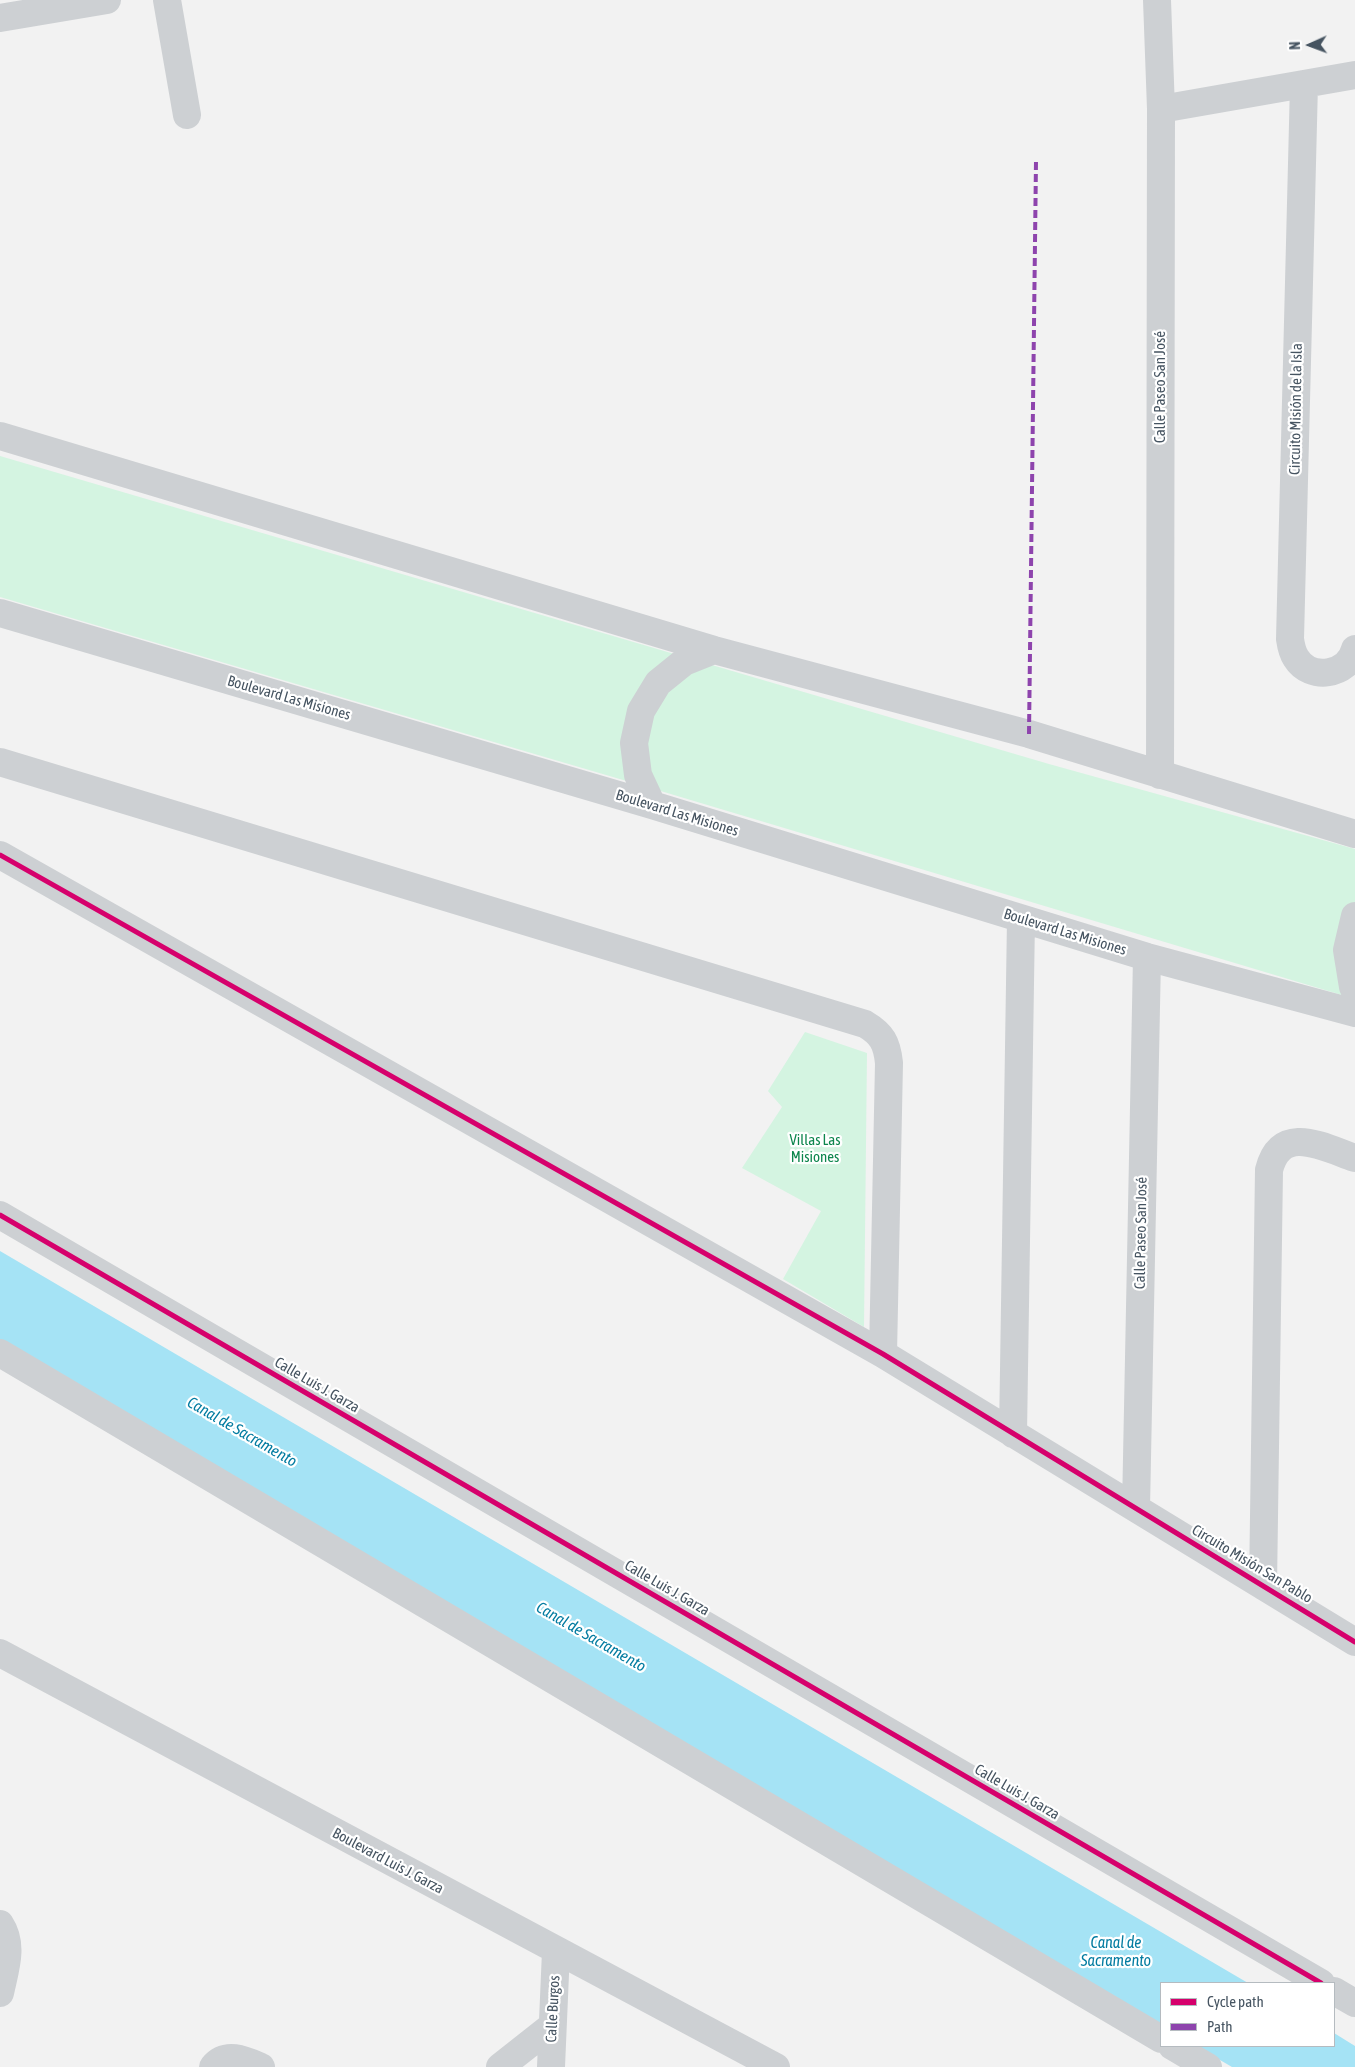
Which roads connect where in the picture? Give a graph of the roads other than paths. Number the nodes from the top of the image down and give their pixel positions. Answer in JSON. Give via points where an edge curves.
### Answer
{"nodes":[{"id":1,"x":107,"y":0,"type":"edge"},
{"id":2,"x":167,"y":0,"type":"edge"},
{"id":3,"x":1157,"y":0,"type":"edge"},
{"id":4,"x":0,"y":18,"type":"edge"},
{"id":5,"x":1355,"y":75,"type":"edge"},
{"id":6,"x":1304,"y":84,"type":"junction"},
{"id":7,"x":1161,"y":109,"type":"junction"},
{"id":8,"x":187,"y":115,"type":"dead end"},
{"id":9,"x":0,"y":436,"type":"edge"},
{"id":10,"x":0,"y":613,"type":"edge"},
{"id":11,"x":1355,"y":649,"type":"edge"},
{"id":12,"x":714,"y":650,"type":"junction"},
{"id":13,"x":0,"y":762,"type":"edge"},
{"id":14,"x":1160,"y":775,"type":"junction"},
{"id":15,"x":652,"y":805,"type":"junction"},
{"id":16,"x":1355,"y":834,"type":"edge"},
{"id":17,"x":0,"y":855,"type":"edge"},
{"id":18,"x":1355,"y":916,"type":"edge"},
{"id":19,"x":1021,"y":919,"type":"junction"},
{"id":20,"x":1147,"y":957,"type":"junction"},
{"id":21,"x":1355,"y":990,"type":"edge"},
{"id":22,"x":1355,"y":1013,"type":"edge"},
{"id":23,"x":1355,"y":1158,"type":"edge"},
{"id":24,"x":0,"y":1215,"type":"edge"},
{"id":25,"x":0,"y":1354,"type":"edge"},
{"id":26,"x":883,"y":1354,"type":"junction"},
{"id":27,"x":1013,"y":1434,"type":"junction"},
{"id":28,"x":1136,"y":1508,"type":"junction"},
{"id":29,"x":1263,"y":1586,"type":"junction"},
{"id":30,"x":1355,"y":1642,"type":"edge"},
{"id":31,"x":0,"y":1653,"type":"edge"},
{"id":32,"x":0,"y":1924,"type":"edge"},
{"id":33,"x":556,"y":1951,"type":"junction"},
{"id":34,"x":1319,"y":1982,"type":"edge"},
{"id":35,"x":0,"y":1992,"type":"edge"},
{"id":36,"x":1335,"y":1992,"type":"edge"},
{"id":37,"x":1355,"y":2003,"type":"edge"},
{"id":38,"x":552,"y":2026,"type":"junction"},
{"id":39,"x":1160,"y":2039,"type":"edge"},
{"id":40,"x":1174,"y":2047,"type":"edge"},
{"id":41,"x":213,"y":2067,"type":"edge"},
{"id":42,"x":261,"y":2067,"type":"edge"},
{"id":43,"x":500,"y":2067,"type":"edge"},
{"id":44,"x":551,"y":2067,"type":"edge"},
{"id":45,"x":776,"y":2067,"type":"edge"},
{"id":46,"x":1208,"y":2067,"type":"edge"}],
"edges":[{"from":1,"to":4,"type":"street"},
{"from":2,"to":8,"type":"street"},
{"from":3,"to":7,"type":"street","name":"Calle Paseo San José"},
{"from":5,"to":6,"type":"street"},
{"from":6,"to":7,"type":"street"},
{"from":6,"to":11,"type":"street","name":"Circuito Misión de la Isla","via":[[1290,639],[1296,659],[1305,668],[1317,672],[1338,670],[1347,664]]},
{"from":7,"to":14,"type":"street","name":"Calle Paseo San José"},
{"from":9,"to":12,"type":"street"},
{"from":10,"to":15,"type":"street","name":"Boulevard Las Misiones"},
{"from":12,"to":14,"type":"street","via":[[1028,734]]},
{"from":12,"to":15,"type":"street","via":[[684,662],[658,683],[641,711],[634,743],[638,776]]},
{"from":13,"to":26,"type":"street","via":[[865,1024],[876,1031],[888,1048],[889,1063]]},
{"from":14,"to":16,"type":"street"},
{"from":15,"to":19,"type":"street","name":"Boulevard Las Misiones"},
{"from":17,"to":26,"type":"street","name":"Circuito Misión San Pablo"},
{"from":18,"to":21,"type":"street","via":[[1347,950]]},
{"from":19,"to":20,"type":"street","name":"Boulevard Las Misiones"},
{"from":19,"to":27,"type":"street"},
{"from":20,"to":22,"type":"street","name":"Boulevard Las Misiones"},
{"from":20,"to":28,"type":"street","name":"Calle Paseo San José"},
{"from":23,"to":29,"type":"street","name":"Circuito Misión San Pablo","via":[[1304,1141],[1292,1142],[1282,1146],[1273,1156],[1269,1170]]},
{"from":24,"to":34,"type":"street","name":"Calle Luis J. Garza"},
{"from":25,"to":39,"type":"street"},
{"from":26,"to":27,"type":"street","name":"Circuito Misión San Pablo"},
{"from":27,"to":28,"type":"street","name":"Circuito Misión San Pablo"},
{"from":28,"to":29,"type":"street","name":"Circuito Misión San Pablo"},
{"from":29,"to":30,"type":"street","name":"Circuito Misión San Pablo"},
{"from":31,"to":33,"type":"street","name":"Boulevard Luis J. Garza"},
{"from":32,"to":35,"type":"street","via":[[8,1947]]},
{"from":33,"to":38,"type":"street","name":"Calle Burgos"},
{"from":33,"to":45,"type":"street","name":"Boulevard Luis J. Garza"},
{"from":36,"to":37,"type":"street"},
{"from":38,"to":43,"type":"street"},
{"from":38,"to":44,"type":"street","name":"Calle Burgos"},
{"from":40,"to":46,"type":"street"},
{"from":41,"to":42,"type":"street","via":[[234,2057]]}]}
